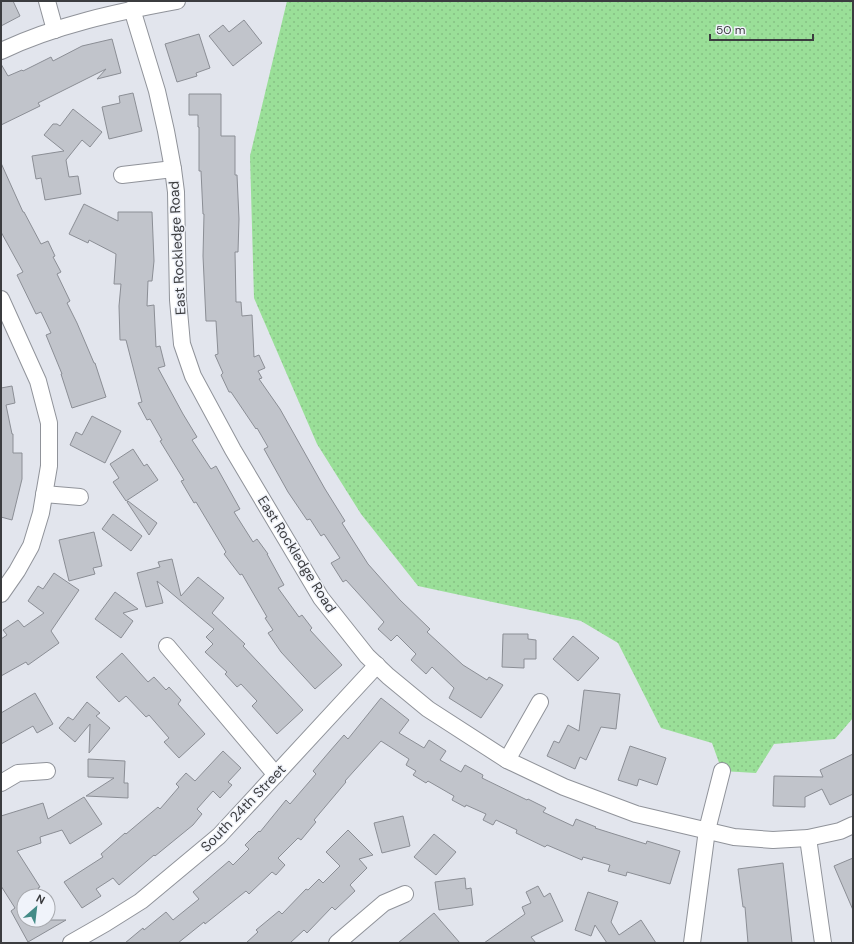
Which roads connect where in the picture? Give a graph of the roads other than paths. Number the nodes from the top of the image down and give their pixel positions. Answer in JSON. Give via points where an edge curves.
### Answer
{"nodes":[{"id":1,"x":47,"y":1,"type":"edge"},
{"id":2,"x":177,"y":1,"type":"edge"},
{"id":3,"x":132,"y":9,"type":"junction"},
{"id":4,"x":55,"y":30,"type":"junction"},
{"id":5,"x":1,"y":51,"type":"edge"},
{"id":6,"x":173,"y":169,"type":"junction"},
{"id":7,"x":122,"y":175,"type":"dead end"},
{"id":8,"x":1,"y":299,"type":"edge"},
{"id":9,"x":44,"y":494,"type":"junction"},
{"id":10,"x":80,"y":497,"type":"dead end"},
{"id":11,"x":1,"y":594,"type":"edge"},
{"id":12,"x":167,"y":646,"type":"dead end"},
{"id":13,"x":376,"y":665,"type":"junction"},
{"id":14,"x":540,"y":702,"type":"dead end"},
{"id":15,"x":507,"y":760,"type":"junction"},
{"id":16,"x":47,"y":771,"type":"dead end"},
{"id":17,"x":722,"y":771,"type":"dead end"},
{"id":18,"x":276,"y":775,"type":"junction"},
{"id":19,"x":1,"y":783,"type":"edge"},
{"id":20,"x":853,"y":825,"type":"edge"},
{"id":21,"x":707,"y":830,"type":"junction"},
{"id":22,"x":808,"y":838,"type":"junction"},
{"id":23,"x":405,"y":894,"type":"dead end"},
{"id":24,"x":345,"y":940,"type":"edge"},
{"id":25,"x":70,"y":943,"type":"edge"},
{"id":26,"x":692,"y":943,"type":"edge"},
{"id":27,"x":823,"y":943,"type":"edge"}],
"edges":[{"from":1,"to":4,"type":"street"},
{"from":2,"to":3,"type":"street"},
{"from":3,"to":4,"type":"street"},
{"from":3,"to":6,"type":"street","name":"East Rockledge Road","via":[[157,91]]},
{"from":4,"to":5,"type":"street","via":[[26,39]]},
{"from":6,"to":7,"type":"street","name":"East Rockledge Road"},
{"from":6,"to":13,"type":"street","name":"East Rockledge Road","via":[[182,344],[193,376],[233,450],[322,598]]},
{"from":8,"to":9,"type":"street","via":[[38,381],[49,423],[49,466]]},
{"from":9,"to":10,"type":"street"},
{"from":9,"to":11,"type":"street","via":[[31,546]]},
{"from":12,"to":18,"type":"street"},
{"from":13,"to":15,"type":"street","name":"East Rockledge Road","via":[[428,709]]},
{"from":13,"to":18,"type":"street","name":"South 24th Street"},
{"from":14,"to":15,"type":"street"},
{"from":15,"to":21,"type":"street","name":"East Rockledge Road","via":[[564,787],[636,814]]},
{"from":16,"to":19,"type":"street","via":[[18,773]]},
{"from":17,"to":21,"type":"street"},
{"from":18,"to":25,"type":"street","name":"South 24th Street","via":[[220,836],[178,872],[141,901]]},
{"from":20,"to":22,"type":"street","name":"East Rockledge Road","via":[[840,831]]},
{"from":21,"to":22,"type":"street","name":"East Rockledge Road","via":[[774,840]]},
{"from":21,"to":26,"type":"street"},
{"from":22,"to":27,"type":"street"},
{"from":23,"to":24,"type":"street","via":[[384,903]]}]}
